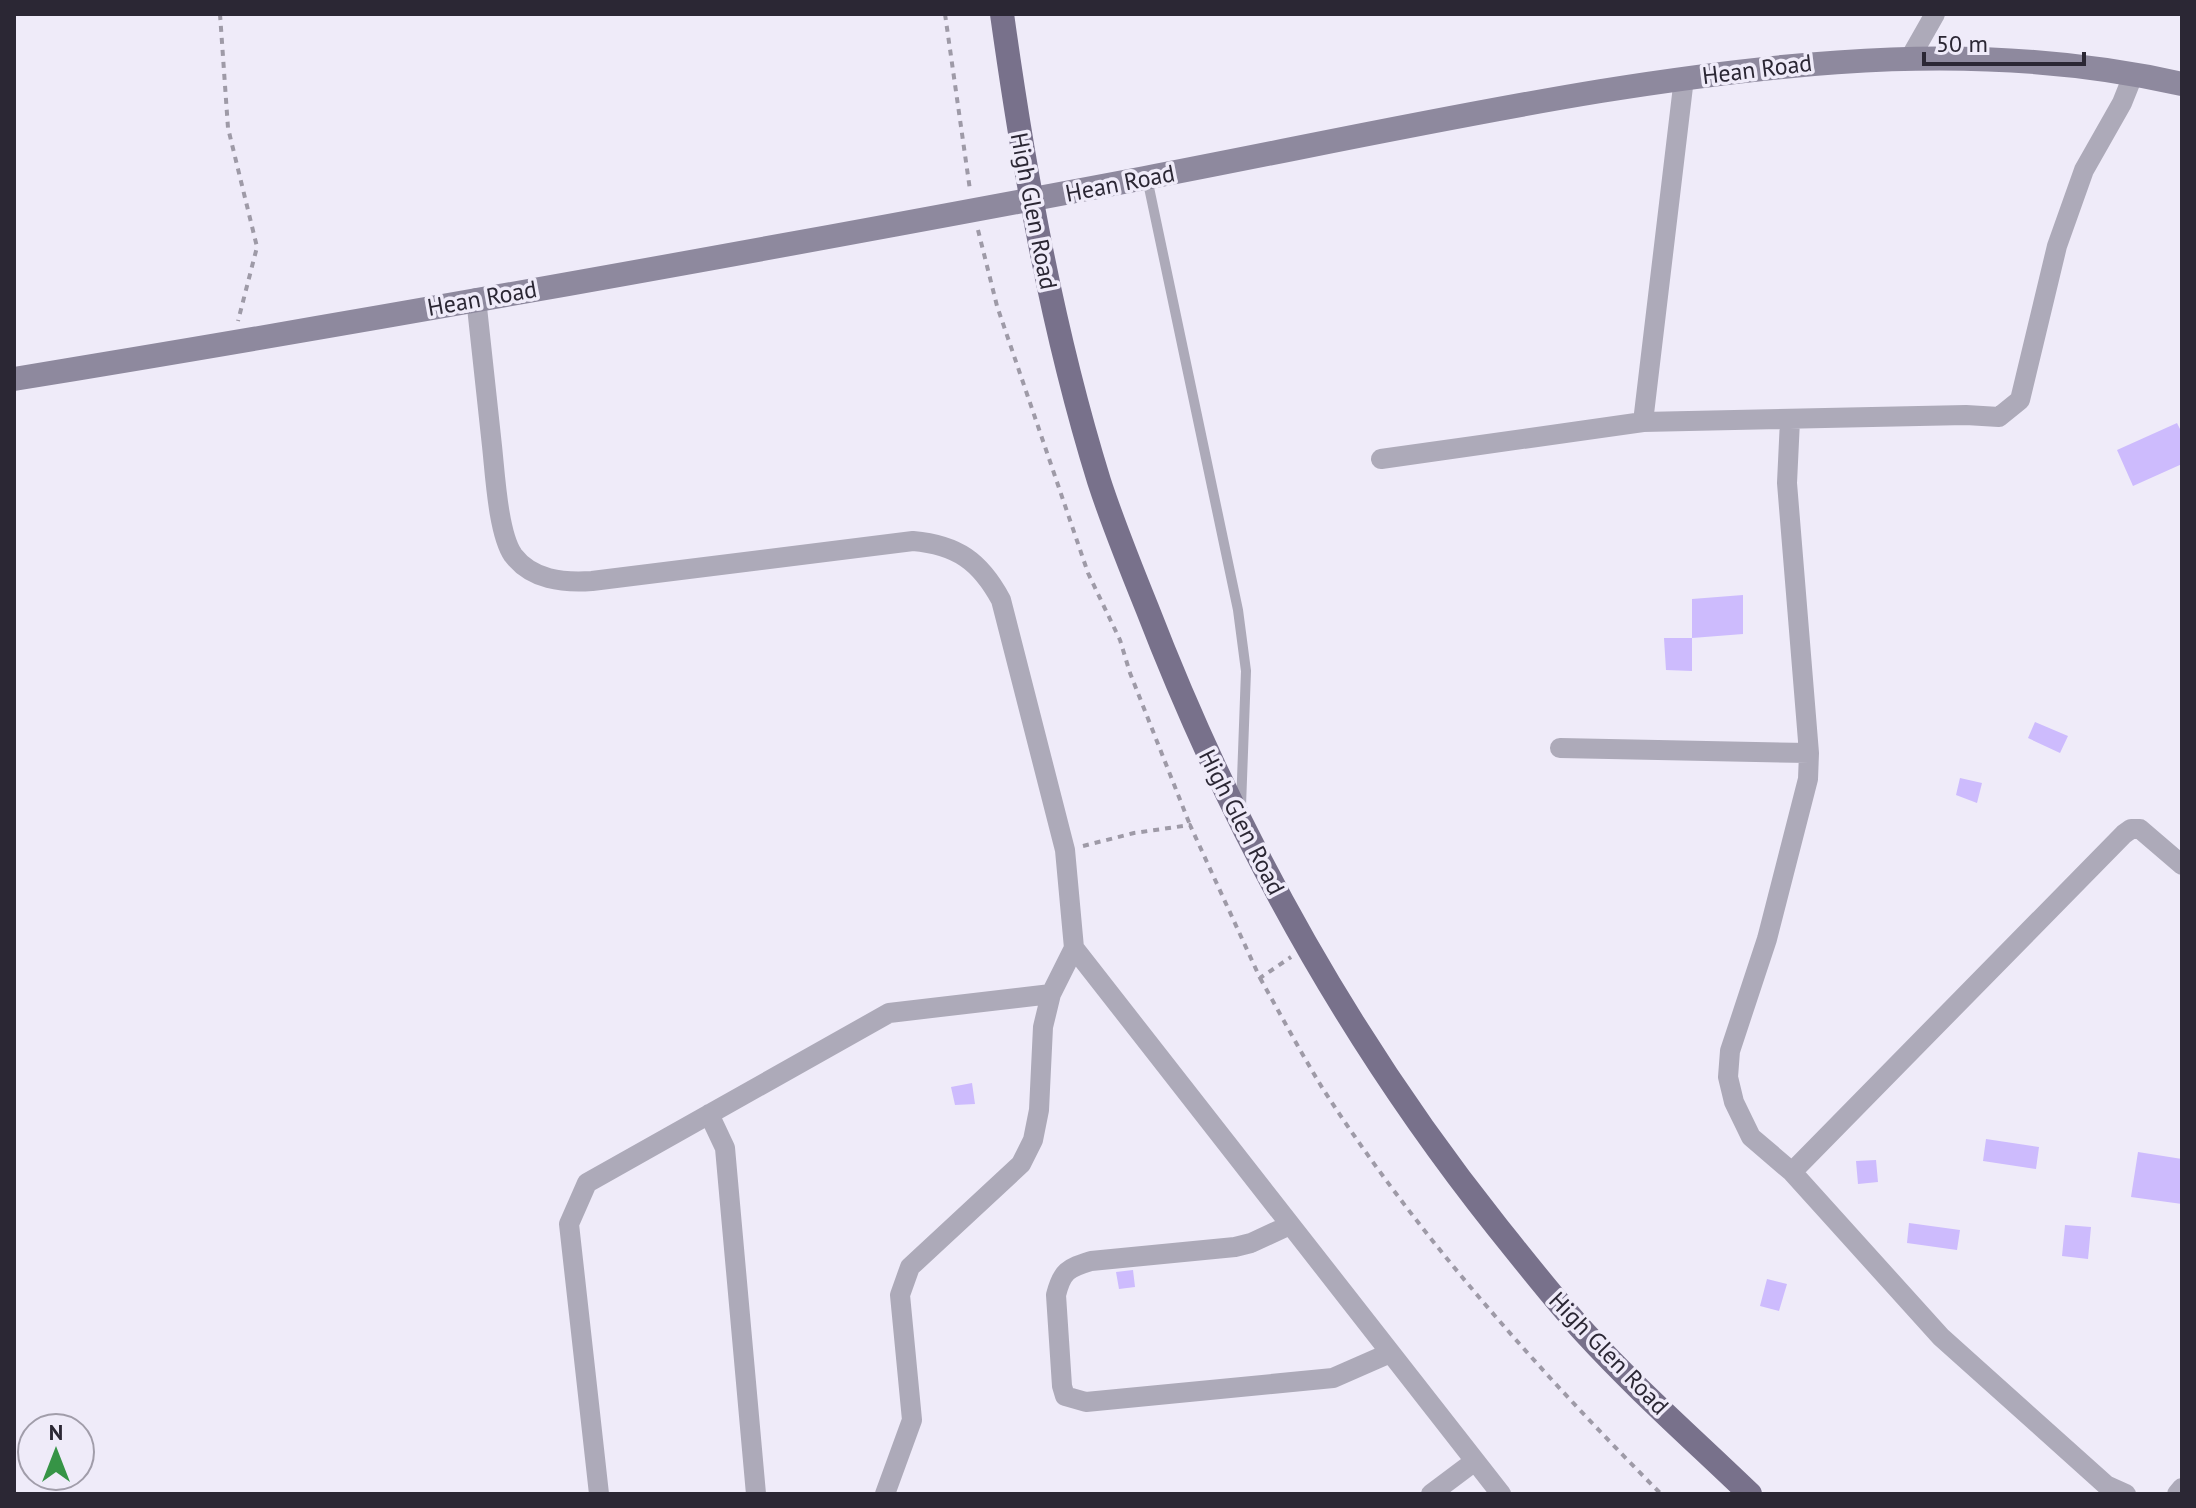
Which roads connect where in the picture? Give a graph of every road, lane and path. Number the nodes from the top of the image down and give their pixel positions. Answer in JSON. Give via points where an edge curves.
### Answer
{"nodes":[{"id":1,"x":220,"y":14,"type":"edge"},
{"id":2,"x":945,"y":14,"type":"edge"},
{"id":3,"x":1002,"y":14,"type":"edge"},
{"id":4,"x":1935,"y":14,"type":"edge"},
{"id":5,"x":1910,"y":58,"type":"junction"},
{"id":6,"x":2134,"y":73,"type":"junction"},
{"id":7,"x":1684,"y":78,"type":"junction"},
{"id":8,"x":2182,"y":84,"type":"edge"},
{"id":9,"x":1147,"y":178,"type":"junction"},
{"id":10,"x":1032,"y":199,"type":"junction"},
{"id":11,"x":972,"y":209,"type":"junction"},
{"id":12,"x":476,"y":298,"type":"junction"},
{"id":13,"x":232,"y":343,"type":"junction"},
{"id":14,"x":14,"y":379,"type":"edge"},
{"id":15,"x":1790,"y":420,"type":"junction"},
{"id":16,"x":1643,"y":422,"type":"junction"},
{"id":17,"x":1381,"y":459,"type":"dead end"},
{"id":18,"x":1560,"y":748,"type":"dead end"},
{"id":19,"x":1809,"y":753,"type":"junction"},
{"id":20,"x":1241,"y":821,"type":"junction"},
{"id":21,"x":1190,"y":825,"type":"junction"},
{"id":22,"x":1065,"y":850,"type":"junction"},
{"id":23,"x":2182,"y":865,"type":"edge"},
{"id":24,"x":1306,"y":947,"type":"junction"},
{"id":25,"x":1074,"y":948,"type":"junction"},
{"id":26,"x":1260,"y":978,"type":"junction"},
{"id":27,"x":1051,"y":994,"type":"junction"},
{"id":28,"x":709,"y":1114,"type":"junction"},
{"id":29,"x":1792,"y":1172,"type":"junction"},
{"id":30,"x":1290,"y":1225,"type":"junction"},
{"id":31,"x":1390,"y":1353,"type":"junction"},
{"id":32,"x":1475,"y":1461,"type":"junction"},
{"id":33,"x":2182,"y":1488,"type":"edge"},
{"id":34,"x":599,"y":1494,"type":"edge"},
{"id":35,"x":756,"y":1494,"type":"edge"},
{"id":36,"x":885,"y":1494,"type":"edge"},
{"id":37,"x":1431,"y":1494,"type":"edge"},
{"id":38,"x":1501,"y":1494,"type":"edge"},
{"id":39,"x":1661,"y":1494,"type":"edge"},
{"id":40,"x":1750,"y":1494,"type":"edge"},
{"id":41,"x":2126,"y":1494,"type":"edge"},
{"id":42,"x":2177,"y":1494,"type":"edge"}],
"edges":[{"from":1,"to":13,"type":"path","via":[[228,128],[257,247]]},
{"from":2,"to":11,"type":"path"},
{"from":3,"to":10,"type":"main road","name":"High Glen Road"},
{"from":4,"to":5,"type":"street"},
{"from":5,"to":6,"type":"street","name":"Hean Road","via":[[1973,57]]},
{"from":5,"to":7,"type":"street","name":"Hean Road","via":[[1819,61]]},
{"from":6,"to":8,"type":"street","name":"Hean Road"},
{"from":6,"to":15,"type":"street","via":[[2084,170],[2057,246],[2020,400],[1999,417]]},
{"from":7,"to":9,"type":"street","name":"Hean Road"},
{"from":7,"to":16,"type":"street"},
{"from":9,"to":10,"type":"street","name":"Hean Road"},
{"from":9,"to":20,"type":"lane","via":[[1238,610],[1246,671]]},
{"from":10,"to":11,"type":"street","name":"Hean Road"},
{"from":10,"to":20,"type":"main road","name":"High Glen Road","via":[[1050,294],[1099,482],[1166,659]]},
{"from":11,"to":12,"type":"street","name":"Hean Road"},
{"from":11,"to":21,"type":"path","via":[[997,306],[1088,573],[1120,640]]},
{"from":12,"to":13,"type":"street","name":"Hean Road"},
{"from":12,"to":22,"type":"street","via":[[496,485],[506,540],[514,555],[542,577],[575,582],[913,541],[942,544],[990,578],[1001,600]]},
{"from":13,"to":14,"type":"street","name":"Hean Road"},
{"from":15,"to":16,"type":"street"},
{"from":15,"to":19,"type":"street","via":[[1787,483]]},
{"from":16,"to":17,"type":"street"},
{"from":18,"to":19,"type":"street"},
{"from":19,"to":29,"type":"street","via":[[1808,779],[1767,939],[1730,1051],[1728,1077],[1751,1137]]},
{"from":20,"to":24,"type":"main road","name":"High Glen Road"},
{"from":21,"to":22,"type":"path"},
{"from":21,"to":26,"type":"path"},
{"from":22,"to":25,"type":"street"},
{"from":23,"to":29,"type":"street","via":[[2140,829],[2124,834]]},
{"from":24,"to":26,"type":"path"},
{"from":24,"to":40,"type":"main road","name":"High Glen Road","via":[[1393,1088],[1526,1263],[1585,1333]]},
{"from":25,"to":27,"type":"street"},
{"from":25,"to":30,"type":"street"},
{"from":26,"to":39,"type":"path","via":[[1323,1089],[1457,1270]]},
{"from":27,"to":28,"type":"street","via":[[889,1013]]},
{"from":27,"to":36,"type":"street","via":[[1043,1027],[1039,1110],[1021,1164],[910,1267],[900,1295],[912,1420]]},
{"from":28,"to":34,"type":"street","via":[[587,1183],[569,1224]]},
{"from":28,"to":35,"type":"street","via":[[725,1148]]},
{"from":29,"to":41,"type":"street","via":[[1941,1337],[2106,1485]]},
{"from":30,"to":31,"type":"street"},
{"from":30,"to":31,"type":"street","via":[[1235,1247],[1091,1261],[1069,1268],[1056,1295],[1065,1396],[1086,1402],[1333,1378]]},
{"from":31,"to":32,"type":"street"},
{"from":32,"to":37,"type":"street"},
{"from":32,"to":38,"type":"street"},
{"from":33,"to":42,"type":"street"}]}
